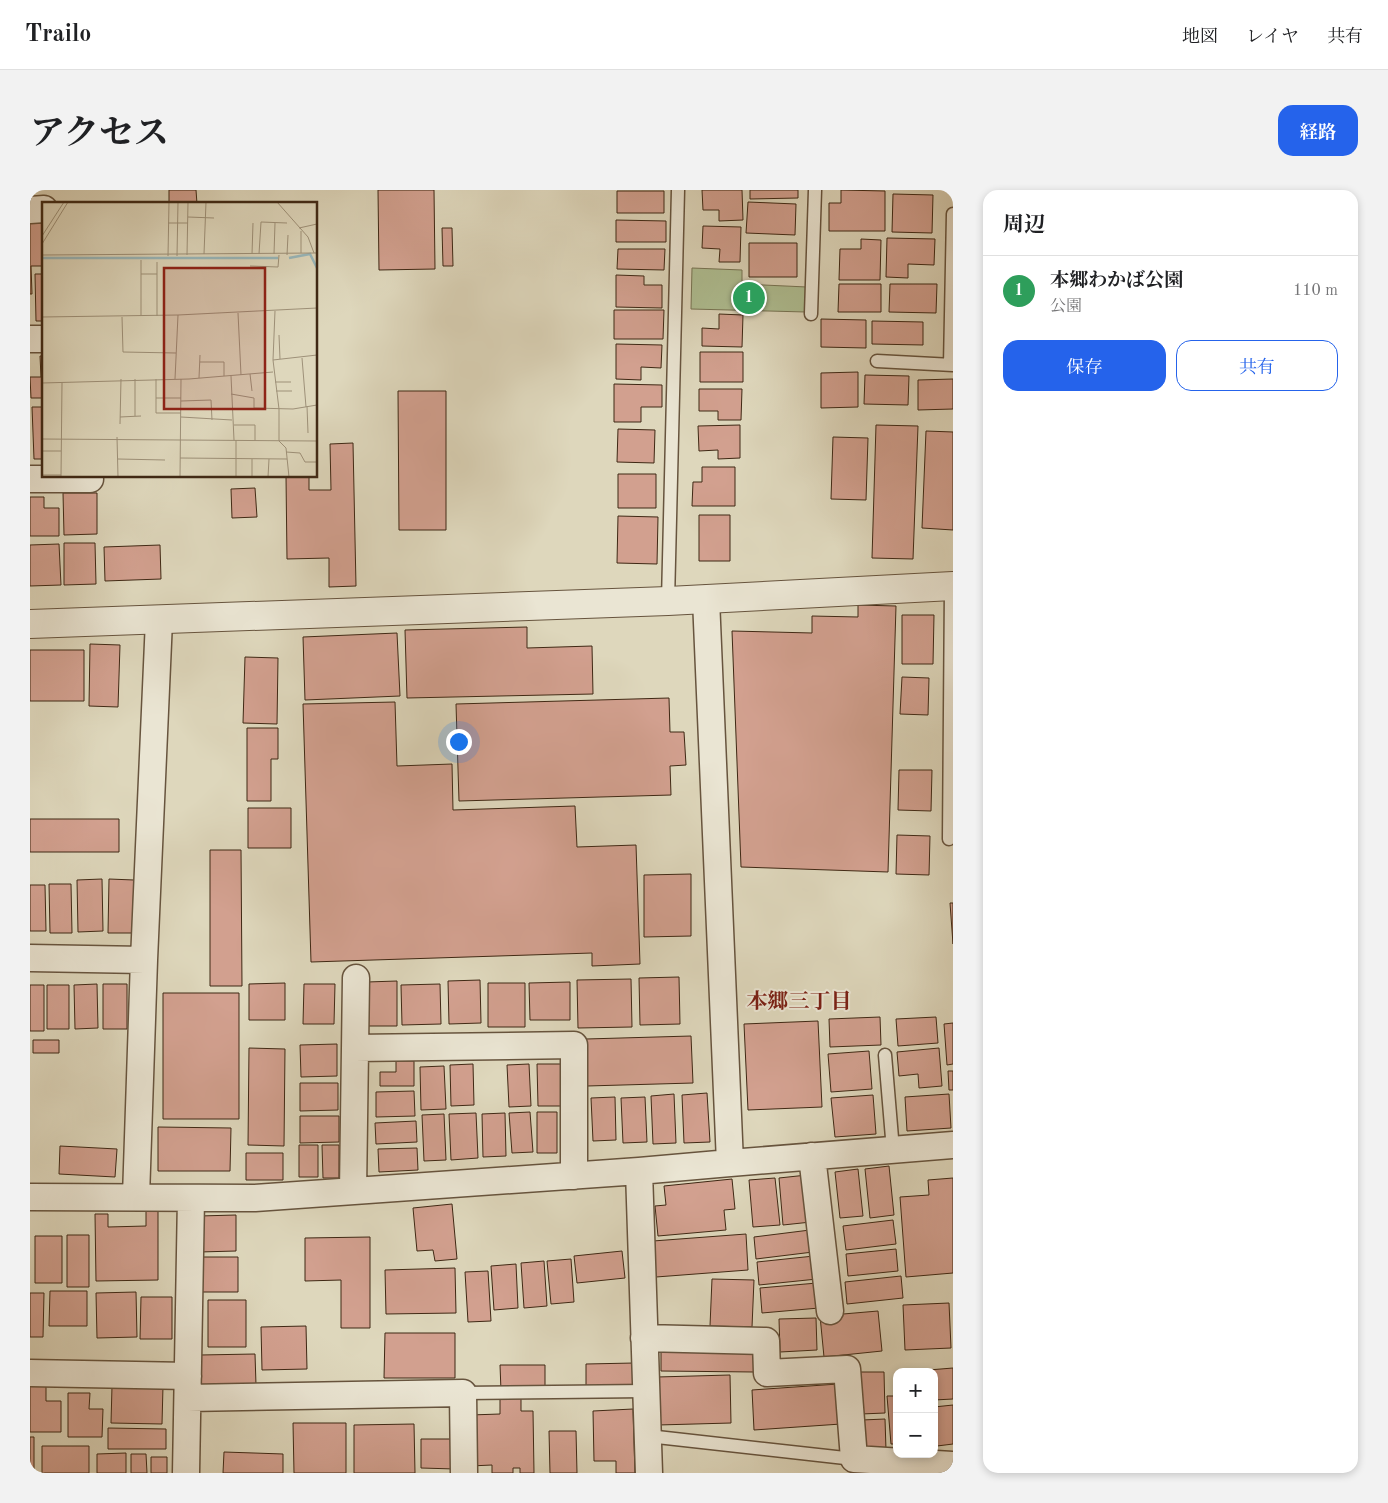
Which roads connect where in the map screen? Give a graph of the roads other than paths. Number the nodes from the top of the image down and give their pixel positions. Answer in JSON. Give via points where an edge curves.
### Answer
{"nodes":[{"id":1,"x":678,"y":190,"type":"edge"},
{"id":2,"x":815,"y":190,"type":"edge"},
{"id":3,"x":953,"y":214,"type":"edge"},
{"id":4,"x":811,"y":314,"type":"dead end"},
{"id":5,"x":877,"y":361,"type":"dead end"},
{"id":6,"x":951,"y":365,"type":"edge"},
{"id":7,"x":30,"y":479,"type":"edge"},
{"id":8,"x":90,"y":479,"type":"dead end"},
{"id":9,"x":952,"y":586,"type":"edge"},
{"id":10,"x":706,"y":599,"type":"junction"},
{"id":11,"x":668,"y":601,"type":"junction"},
{"id":12,"x":159,"y":620,"type":"junction"},
{"id":13,"x":30,"y":624,"type":"edge"},
{"id":14,"x":949,"y":839,"type":"dead end"},
{"id":15,"x":30,"y":958,"type":"edge"},
{"id":16,"x":144,"y":960,"type":"junction"},
{"id":17,"x":356,"y":978,"type":"dead end"},
{"id":18,"x":355,"y":1048,"type":"junction"},
{"id":19,"x":886,"y":1055,"type":"dead end"},
{"id":20,"x":953,"y":1145,"type":"edge"},
{"id":21,"x":893,"y":1150,"type":"junction"},
{"id":22,"x":812,"y":1156,"type":"junction"},
{"id":23,"x":730,"y":1163,"type":"junction"},
{"id":24,"x":639,"y":1172,"type":"junction"},
{"id":25,"x":574,"y":1176,"type":"junction"},
{"id":26,"x":353,"y":1192,"type":"junction"},
{"id":27,"x":30,"y":1197,"type":"edge"},
{"id":28,"x":136,"y":1197,"type":"junction"},
{"id":29,"x":191,"y":1198,"type":"junction"},
{"id":30,"x":830,"y":1311,"type":"dead end"},
{"id":31,"x":644,"y":1338,"type":"junction"},
{"id":32,"x":30,"y":1373,"type":"edge"},
{"id":33,"x":188,"y":1387,"type":"junction"},
{"id":34,"x":646,"y":1391,"type":"junction"},
{"id":35,"x":463,"y":1393,"type":"junction"},
{"id":36,"x":648,"y":1436,"type":"junction"},
{"id":37,"x":854,"y":1459,"type":"junction"},
{"id":38,"x":953,"y":1466,"type":"edge"},
{"id":39,"x":186,"y":1473,"type":"edge"},
{"id":40,"x":464,"y":1473,"type":"edge"},
{"id":41,"x":649,"y":1473,"type":"edge"}],
"edges":[{"from":1,"to":11,"type":"lane"},
{"from":2,"to":4,"type":"lane"},
{"from":3,"to":6,"type":"lane"},
{"from":5,"to":6,"type":"lane"},
{"from":7,"to":8,"type":"street"},
{"from":9,"to":10,"type":"street"},
{"from":9,"to":14,"type":"lane"},
{"from":10,"to":11,"type":"street"},
{"from":10,"to":23,"type":"street"},
{"from":11,"to":12,"type":"street"},
{"from":12,"to":13,"type":"street"},
{"from":12,"to":16,"type":"street"},
{"from":15,"to":16,"type":"street"},
{"from":16,"to":28,"type":"street"},
{"from":17,"to":18,"type":"street"},
{"from":18,"to":25,"type":"street","via":[[574,1045]]},
{"from":18,"to":26,"type":"street"},
{"from":19,"to":21,"type":"lane"},
{"from":20,"to":21,"type":"street"},
{"from":21,"to":22,"type":"street"},
{"from":22,"to":23,"type":"street"},
{"from":22,"to":30,"type":"street"},
{"from":23,"to":24,"type":"street"},
{"from":24,"to":25,"type":"street"},
{"from":24,"to":31,"type":"street"},
{"from":25,"to":26,"type":"street"},
{"from":26,"to":29,"type":"street"},
{"from":27,"to":28,"type":"street"},
{"from":28,"to":29,"type":"street"},
{"from":29,"to":33,"type":"street"},
{"from":31,"to":34,"type":"street"},
{"from":31,"to":37,"type":"street","via":[[766,1341],[767,1373],[848,1369]]},
{"from":32,"to":33,"type":"street"},
{"from":33,"to":35,"type":"street"},
{"from":33,"to":39,"type":"street"},
{"from":34,"to":35,"type":"lane"},
{"from":34,"to":36,"type":"street"},
{"from":35,"to":40,"type":"street"},
{"from":36,"to":37,"type":"lane"},
{"from":36,"to":41,"type":"street"},
{"from":37,"to":38,"type":"street"}]}
